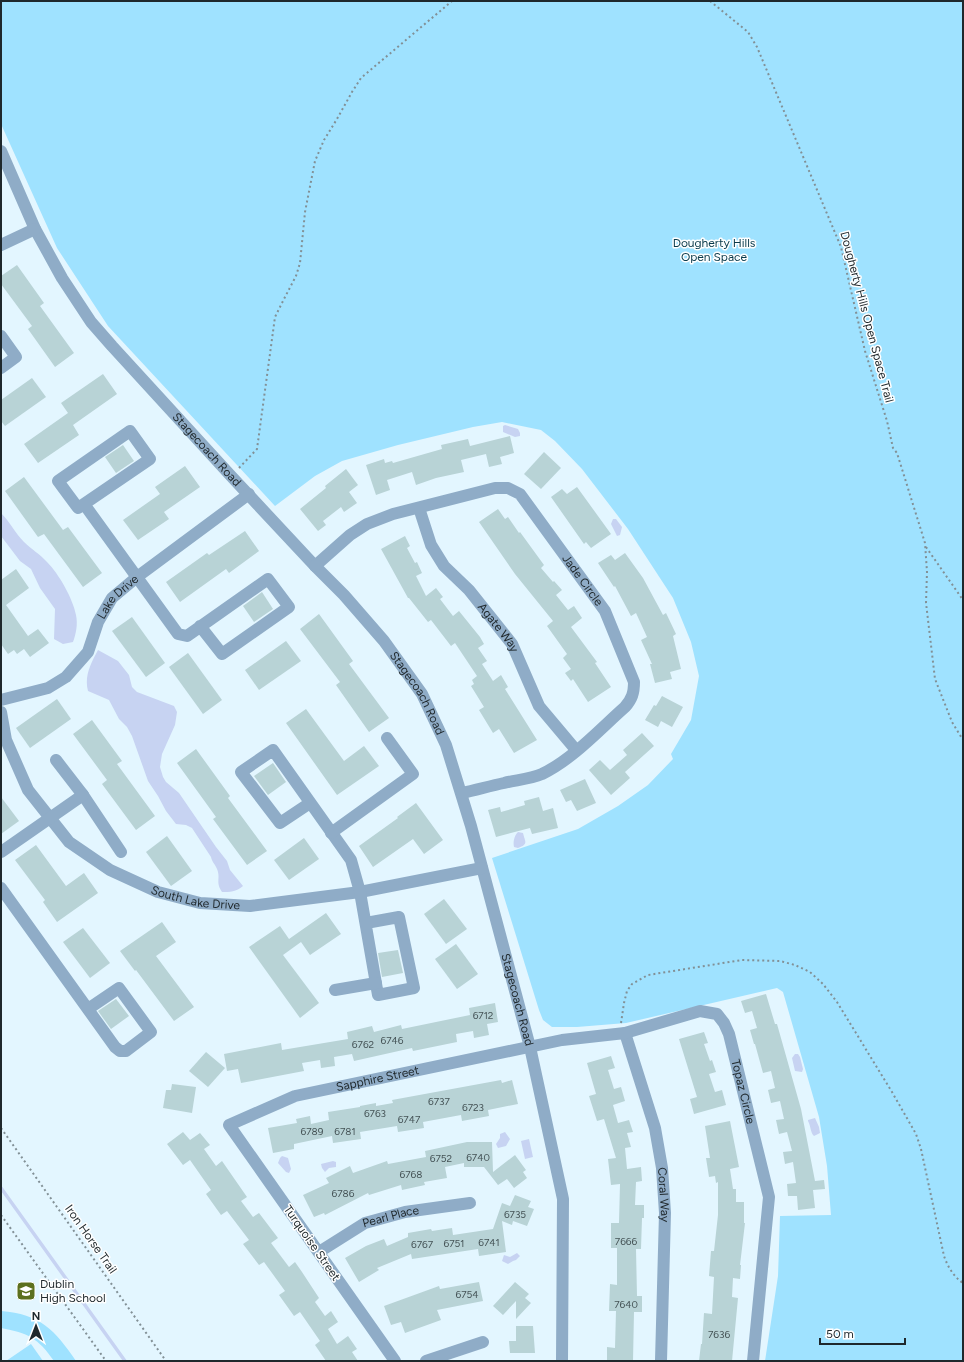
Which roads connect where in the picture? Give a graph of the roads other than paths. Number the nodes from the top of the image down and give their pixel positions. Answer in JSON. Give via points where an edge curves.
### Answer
{"nodes":[{"id":1,"x":1,"y":150,"type":"edge"},
{"id":2,"x":35,"y":229,"type":"junction"},
{"id":3,"x":1,"y":245,"type":"edge"},
{"id":4,"x":1,"y":336,"type":"edge"},
{"id":5,"x":1,"y":368,"type":"edge"},
{"id":6,"x":249,"y":494,"type":"junction"},
{"id":7,"x":84,"y":504,"type":"junction"},
{"id":8,"x":418,"y":508,"type":"junction"},
{"id":9,"x":315,"y":566,"type":"junction"},
{"id":10,"x":137,"y":577,"type":"junction"},
{"id":11,"x":200,"y":626,"type":"junction"},
{"id":12,"x":1,"y":700,"type":"edge"},
{"id":13,"x":1,"y":712,"type":"edge"},
{"id":14,"x":387,"y":738,"type":"dead end"},
{"id":15,"x":576,"y":750,"type":"junction"},
{"id":16,"x":56,"y":760,"type":"dead end"},
{"id":17,"x":462,"y":793,"type":"junction"},
{"id":18,"x":83,"y":794,"type":"junction"},
{"id":19,"x":310,"y":803,"type":"junction"},
{"id":20,"x":50,"y":818,"type":"junction"},
{"id":21,"x":331,"y":833,"type":"junction"},
{"id":22,"x":1,"y":852,"type":"edge"},
{"id":23,"x":121,"y":852,"type":"dead end"},
{"id":24,"x":482,"y":868,"type":"junction"},
{"id":25,"x":1,"y":888,"type":"edge"},
{"id":26,"x":360,"y":892,"type":"junction"},
{"id":27,"x":366,"y":923,"type":"junction"},
{"id":28,"x":376,"y":983,"type":"junction"},
{"id":29,"x":335,"y":990,"type":"dead end"},
{"id":30,"x":88,"y":1009,"type":"junction"},
{"id":31,"x":625,"y":1033,"type":"junction"},
{"id":32,"x":530,"y":1047,"type":"junction"},
{"id":33,"x":229,"y":1124,"type":"joint"},
{"id":34,"x":470,"y":1203,"type":"dead end"},
{"id":35,"x":319,"y":1252,"type":"junction"},
{"id":36,"x":483,"y":1342,"type":"dead end"},
{"id":37,"x":395,"y":1361,"type":"edge"},
{"id":38,"x":426,"y":1361,"type":"edge"},
{"id":39,"x":562,"y":1361,"type":"edge"},
{"id":40,"x":661,"y":1361,"type":"edge"},
{"id":41,"x":753,"y":1361,"type":"edge"}],
"edges":[{"from":1,"to":2,"type":"street","name":"Stagecoach Road"},
{"from":2,"to":3,"type":"street"},
{"from":2,"to":6,"type":"street","name":"Stagecoach Road","via":[[90,322]]},
{"from":4,"to":5,"type":"street","via":[[16,357]]},
{"from":6,"to":9,"type":"street","name":"Stagecoach Road"},
{"from":6,"to":10,"type":"street","name":"Lake Drive"},
{"from":7,"to":7,"type":"street","via":[[150,458],[130,431],[58,481],[78,508]]},
{"from":7,"to":10,"type":"street"},
{"from":8,"to":9,"type":"street","name":"Jade Circle","via":[[368,524],[350,535]]},
{"from":8,"to":15,"type":"street","name":"Agate Way","via":[[431,544],[444,566],[468,590],[512,644],[539,706]]},
{"from":8,"to":15,"type":"street","name":"Jade Circle","via":[[495,488],[508,488],[520,494],[605,611],[631,672],[634,692],[625,707]]},
{"from":9,"to":17,"type":"street","name":"Stagecoach Road","via":[[384,641],[422,694],[446,745]]},
{"from":10,"to":11,"type":"street","via":[[178,634],[187,636]]},
{"from":10,"to":12,"type":"street","name":"Lake Drive","via":[[112,598],[98,622],[88,652],[66,677],[48,688]]},
{"from":11,"to":11,"type":"street","via":[[268,579],[289,607],[222,654]]},
{"from":13,"to":20,"type":"street","name":"South Lake Drive","via":[[6,740],[28,790]]},
{"from":14,"to":21,"type":"street","via":[[413,774]]},
{"from":15,"to":17,"type":"street","name":"Jade Circle","via":[[556,766],[540,774]]},
{"from":16,"to":18,"type":"street"},
{"from":17,"to":24,"type":"street","name":"Stagecoach Road"},
{"from":18,"to":20,"type":"street"},
{"from":18,"to":23,"type":"street"},
{"from":19,"to":19,"type":"street","via":[[273,750],[241,772],[280,823]]},
{"from":19,"to":21,"type":"street"},
{"from":20,"to":22,"type":"street"},
{"from":20,"to":26,"type":"street","name":"South Lake Drive","via":[[69,842],[110,870],[158,892],[200,903],[250,906]]},
{"from":21,"to":26,"type":"street","via":[[351,860]]},
{"from":24,"to":26,"type":"street","name":"South Lake Drive"},
{"from":24,"to":32,"type":"street","name":"Stagecoach Road"},
{"from":25,"to":30,"type":"street"},
{"from":26,"to":27,"type":"street"},
{"from":27,"to":28,"type":"street"},
{"from":27,"to":28,"type":"street","via":[[399,917],[414,988],[378,995]]},
{"from":28,"to":29,"type":"street"},
{"from":30,"to":30,"type":"street","via":[[120,1051],[126,1051],[151,1032],[119,988]]},
{"from":31,"to":32,"type":"street","name":"Topaz Circle","via":[[562,1040]]},
{"from":31,"to":40,"type":"street","name":"Coral Way","via":[[655,1128],[662,1168],[665,1213]]},
{"from":31,"to":41,"type":"street","name":"Topaz Circle","via":[[700,1011],[717,1014],[724,1023],[769,1197]]},
{"from":32,"to":33,"type":"street","name":"Sapphire Street","via":[[295,1096]]},
{"from":32,"to":39,"type":"street","name":"Stagecoach Road","via":[[563,1199]]},
{"from":33,"to":35,"type":"street","name":"Turquoise Street"},
{"from":34,"to":35,"type":"street","name":"Pearl Place","via":[[405,1212],[365,1223]]},
{"from":35,"to":37,"type":"street","name":"Turquoise Street"},
{"from":36,"to":38,"type":"street"}]}
